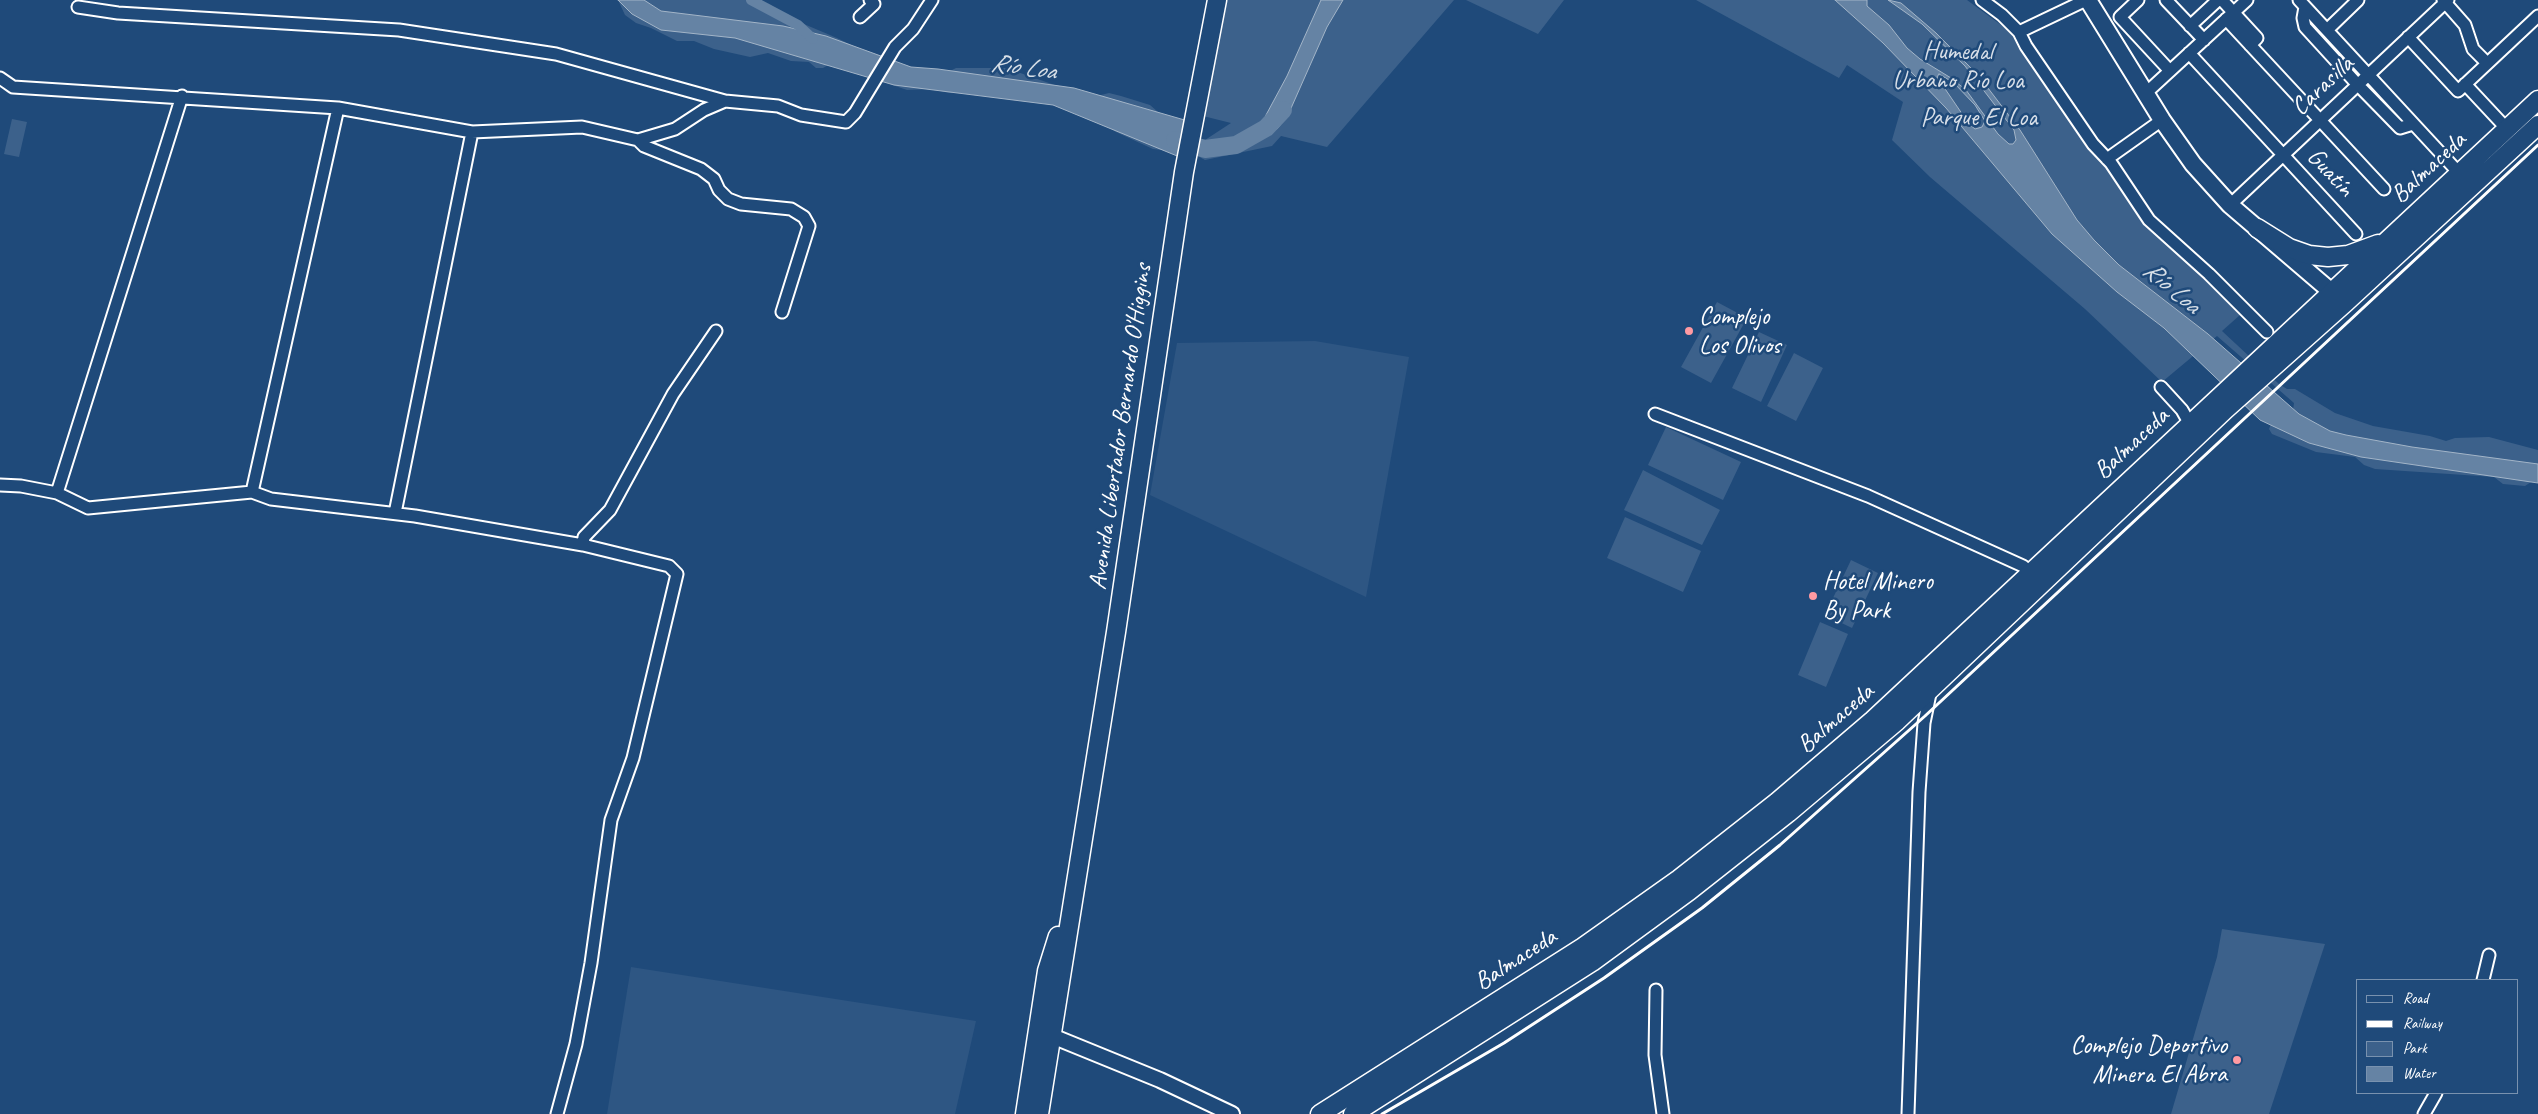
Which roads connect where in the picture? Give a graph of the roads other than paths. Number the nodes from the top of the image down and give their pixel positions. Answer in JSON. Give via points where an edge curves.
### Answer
{"nodes":[{"id":1,"x":870,"y":0,"type":"edge"},
{"id":2,"x":932,"y":0,"type":"edge"},
{"id":3,"x":1218,"y":0,"type":"edge"},
{"id":4,"x":1982,"y":0,"type":"edge"},
{"id":5,"x":2087,"y":0,"type":"edge"},
{"id":6,"x":2138,"y":0,"type":"edge"},
{"id":7,"x":2166,"y":0,"type":"edge"},
{"id":8,"x":2218,"y":0,"type":"edge"},
{"id":9,"x":2222,"y":0,"type":"edge"},
{"id":10,"x":2247,"y":0,"type":"edge"},
{"id":11,"x":2358,"y":0,"type":"edge"},
{"id":12,"x":2445,"y":1,"type":"edge"},
{"id":13,"x":2302,"y":4,"type":"edge"},
{"id":14,"x":78,"y":7,"type":"dead end"},
{"id":15,"x":2230,"y":16,"type":"junction"},
{"id":16,"x":2538,"y":16,"type":"edge"},
{"id":17,"x":860,"y":17,"type":"dead end"},
{"id":18,"x":2190,"y":26,"type":"junction"},
{"id":19,"x":2327,"y":30,"type":"junction"},
{"id":20,"x":2019,"y":32,"type":"junction"},
{"id":21,"x":2408,"y":37,"type":"junction"},
{"id":22,"x":2204,"y":40,"type":"junction"},
{"id":23,"x":2189,"y":53,"type":"junction"},
{"id":24,"x":2487,"y":63,"type":"junction"},
{"id":25,"x":2170,"y":71,"type":"junction"},
{"id":26,"x":2369,"y":74,"type":"junction"},
{"id":27,"x":0,"y":78,"type":"edge"},
{"id":28,"x":2358,"y":85,"type":"junction"},
{"id":29,"x":2462,"y":87,"type":"junction"},
{"id":30,"x":2146,"y":93,"type":"junction"},
{"id":31,"x":182,"y":96,"type":"junction"},
{"id":32,"x":2538,"y":100,"type":"edge"},
{"id":33,"x":725,"y":101,"type":"junction"},
{"id":34,"x":338,"y":108,"type":"junction"},
{"id":35,"x":2162,"y":120,"type":"junction"},
{"id":36,"x":2320,"y":120,"type":"junction"},
{"id":37,"x":2413,"y":124,"type":"junction"},
{"id":38,"x":2538,"y":125,"type":"edge"},
{"id":39,"x":2507,"y":129,"type":"junction"},
{"id":40,"x":472,"y":132,"type":"junction"},
{"id":41,"x":638,"y":140,"type":"junction"},
{"id":42,"x":2283,"y":155,"type":"junction"},
{"id":43,"x":2107,"y":159,"type":"junction"},
{"id":44,"x":2459,"y":174,"type":"junction"},
{"id":45,"x":2384,"y":189,"type":"dead end"},
{"id":46,"x":2230,"y":205,"type":"junction"},
{"id":47,"x":2258,"y":228,"type":"junction"},
{"id":48,"x":2356,"y":234,"type":"dead end"},
{"id":49,"x":2391,"y":236,"type":"junction"},
{"id":50,"x":2338,"y":298,"type":"junction"},
{"id":51,"x":782,"y":312,"type":"dead end"},
{"id":52,"x":716,"y":331,"type":"dead end"},
{"id":53,"x":2267,"y":332,"type":"dead end"},
{"id":54,"x":2161,"y":387,"type":"dead end"},
{"id":55,"x":2222,"y":404,"type":"junction"},
{"id":56,"x":1655,"y":414,"type":"dead end"},
{"id":57,"x":2190,"y":424,"type":"junction"},
{"id":58,"x":0,"y":486,"type":"edge"},
{"id":59,"x":252,"y":492,"type":"junction"},
{"id":60,"x":57,"y":493,"type":"junction"},
{"id":61,"x":395,"y":513,"type":"junction"},
{"id":62,"x":583,"y":545,"type":"junction"},
{"id":63,"x":2030,"y":573,"type":"junction"},
{"id":64,"x":1926,"y":682,"type":"junction"},
{"id":65,"x":1897,"y":721,"type":"junction"},
{"id":66,"x":1924,"y":732,"type":"junction"},
{"id":67,"x":1079,"y":863,"type":"junction"},
{"id":68,"x":2489,"y":955,"type":"dead end"},
{"id":69,"x":2483,"y":979,"type":"edge"},
{"id":70,"x":1656,"y":990,"type":"dead end"},
{"id":71,"x":1052,"y":1036,"type":"junction"},
{"id":72,"x":1029,"y":1090,"type":"junction"},
{"id":73,"x":2435,"y":1094,"type":"edge"},
{"id":74,"x":557,"y":1114,"type":"edge"},
{"id":75,"x":1021,"y":1114,"type":"edge"},
{"id":76,"x":1026,"y":1114,"type":"edge"},
{"id":77,"x":1039,"y":1114,"type":"edge"},
{"id":78,"x":1232,"y":1114,"type":"edge"},
{"id":79,"x":1320,"y":1114,"type":"edge"},
{"id":80,"x":1353,"y":1114,"type":"edge"},
{"id":81,"x":1662,"y":1114,"type":"edge"},
{"id":82,"x":1908,"y":1114,"type":"edge"},
{"id":83,"x":2424,"y":1114,"type":"edge"}],
"edges":[{"from":1,"to":17,"type":"street","via":[[874,4]]},
{"from":2,"to":33,"type":"street","via":[[895,47],[855,113],[846,122],[800,115],[778,106]]},
{"from":3,"to":67,"type":"main road","name":"Avenida Libertador Bernardo O'Higgins","via":[[1184,172]]},
{"from":4,"to":20,"type":"street"},
{"from":5,"to":20,"type":"street"},
{"from":5,"to":30,"type":"main road"},
{"from":6,"to":25,"type":"street","via":[[2120,17]]},
{"from":7,"to":18,"type":"street"},
{"from":8,"to":18,"type":"street"},
{"from":9,"to":15,"type":"street"},
{"from":10,"to":15,"type":"street"},
{"from":11,"to":19,"type":"street"},
{"from":12,"to":21,"type":"street","name":"Carasilla"},
{"from":12,"to":24,"type":"street","via":[[2465,25],[2473,49]]},
{"from":13,"to":19,"type":"street"},
{"from":13,"to":28,"type":"street","via":[[2305,27]]},
{"from":14,"to":33,"type":"street","via":[[118,13],[399,30],[556,54]]},
{"from":15,"to":22,"type":"street"},
{"from":15,"to":36,"type":"street","via":[[2250,45]]},
{"from":16,"to":24,"type":"street"},
{"from":18,"to":22,"type":"street"},
{"from":19,"to":26,"type":"street"},
{"from":20,"to":43,"type":"street","via":[[2093,144]]},
{"from":21,"to":26,"type":"street","name":"Carasilla"},
{"from":21,"to":29,"type":"street"},
{"from":22,"to":23,"type":"street"},
{"from":23,"to":25,"type":"street"},
{"from":23,"to":42,"type":"street","name":"Guatín"},
{"from":24,"to":29,"type":"street"},
{"from":25,"to":30,"type":"street"},
{"from":26,"to":28,"type":"street","name":"Carasilla"},
{"from":26,"to":37,"type":"street"},
{"from":27,"to":31,"type":"street","via":[[13,86]]},
{"from":28,"to":36,"type":"street","name":"Carasilla"},
{"from":28,"to":37,"type":"street","via":[[2400,128]]},
{"from":29,"to":39,"type":"street"},
{"from":30,"to":35,"type":"main road"},
{"from":31,"to":34,"type":"street"},
{"from":31,"to":60,"type":"street"},
{"from":32,"to":39,"type":"main road","name":"Balmaceda"},
{"from":33,"to":41,"type":"street","via":[[675,128]]},
{"from":34,"to":40,"type":"street"},
{"from":34,"to":59,"type":"street"},
{"from":35,"to":43,"type":"street"},
{"from":35,"to":46,"type":"main road","via":[[2192,164]]},
{"from":36,"to":42,"type":"street","name":"Carasilla"},
{"from":36,"to":45,"type":"street"},
{"from":37,"to":44,"type":"street"},
{"from":38,"to":50,"type":"main road","name":"Balmaceda"},
{"from":39,"to":44,"type":"main road","name":"Balmaceda"},
{"from":40,"to":41,"type":"street","via":[[582,127]]},
{"from":40,"to":61,"type":"street"},
{"from":41,"to":51,"type":"street","via":[[644,146],[701,169],[714,179],[728,198],[741,204],[791,209],[804,217],[809,226]]},
{"from":42,"to":46,"type":"street","name":"Carasilla"},
{"from":42,"to":48,"type":"street","name":"Guatín"},
{"from":43,"to":53,"type":"street","via":[[2149,220]]},
{"from":44,"to":49,"type":"main road","name":"Balmaceda"},
{"from":46,"to":47,"type":"main road"},
{"from":47,"to":49,"type":"main road","via":[[2290,248],[2328,257],[2357,253]]},
{"from":47,"to":50,"type":"main road"},
{"from":49,"to":50,"type":"main road","name":"Balmaceda"},
{"from":50,"to":55,"type":"main road","name":"Balmaceda"},
{"from":52,"to":62,"type":"street","via":[[673,394],[610,510],[584,538]]},
{"from":54,"to":57,"type":"street"},
{"from":55,"to":57,"type":"main road","name":"Balmaceda"},
{"from":55,"to":64,"type":"main road","name":"Balmaceda"},
{"from":56,"to":63,"type":"street","via":[[1868,496],[2023,566]]},
{"from":57,"to":63,"type":"main road","name":"Balmaceda"},
{"from":58,"to":60,"type":"street","via":[[21,486]]},
{"from":59,"to":60,"type":"street","via":[[88,508]]},
{"from":59,"to":61,"type":"street","via":[[272,499]]},
{"from":61,"to":62,"type":"street"},
{"from":62,"to":74,"type":"street","via":[[669,566],[677,574],[632,758],[610,820],[590,972],[576,1044]]},
{"from":63,"to":64,"type":"main road","name":"Balmaceda"},
{"from":64,"to":65,"type":"main road","name":"Balmaceda"},
{"from":64,"to":66,"type":"street"},
{"from":64,"to":79,"type":"main road","name":"Balmaceda","via":[[1679,879],[1534,980]]},
{"from":65,"to":66,"type":"street","via":[[1904,718],[1914,721]]},
{"from":65,"to":80,"type":"main road","name":"Balmaceda","via":[[1739,852],[1641,927]]},
{"from":66,"to":82,"type":"street","via":[[1913,933]]},
{"from":67,"to":71,"type":"main road","name":"Avenida Libertador Bernardo O'Higgins"},
{"from":67,"to":72,"type":"main road","name":"Avenida Libertador Bernardo O'Higgins","via":[[1048,971]]},
{"from":68,"to":69,"type":"street"},
{"from":70,"to":81,"type":"street","via":[[1655,1054]]},
{"from":71,"to":77,"type":"main road","name":"Avenida Libertador Bernardo O'Higgins"},
{"from":71,"to":78,"type":"street","via":[[1160,1080]]},
{"from":72,"to":75,"type":"main road"},
{"from":72,"to":76,"type":"main road","name":"Avenida Libertador Bernardo O'Higgins"},
{"from":73,"to":83,"type":"street"}]}
